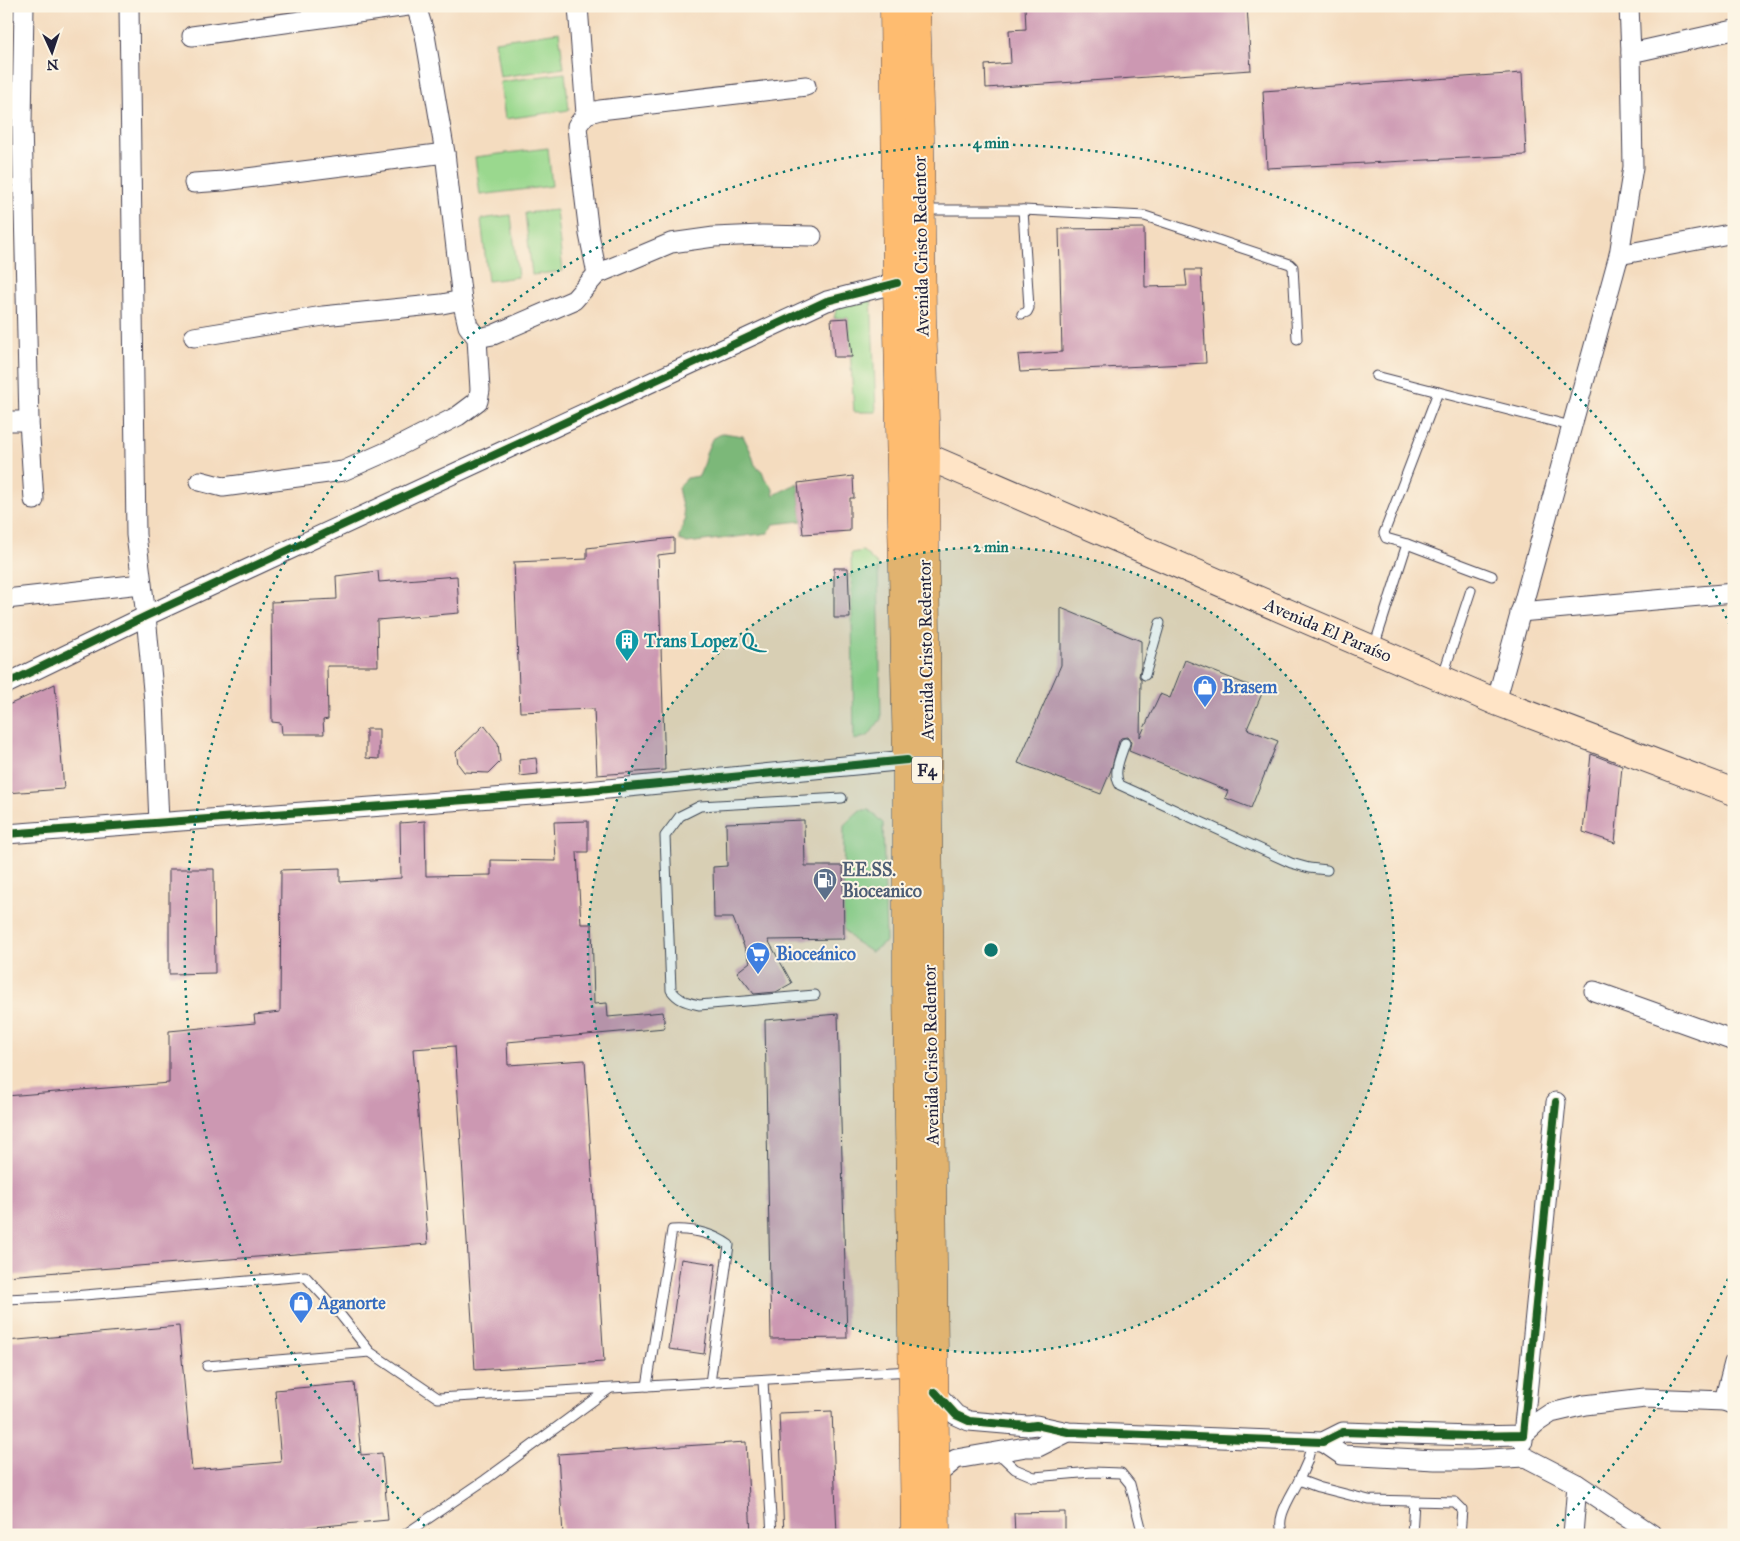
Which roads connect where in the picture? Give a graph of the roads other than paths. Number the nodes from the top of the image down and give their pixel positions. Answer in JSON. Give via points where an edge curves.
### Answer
{"nodes":[{"id":1,"x":24,"y":6,"type":"edge"},
{"id":2,"x":129,"y":6,"type":"edge"},
{"id":3,"x":408,"y":6,"type":"edge"},
{"id":4,"x":416,"y":6,"type":"edge"},
{"id":5,"x":578,"y":6,"type":"edge"},
{"id":6,"x":894,"y":6,"type":"edge"},
{"id":7,"x":916,"y":6,"type":"edge"},
{"id":8,"x":1629,"y":6,"type":"edge"},
{"id":9,"x":1734,"y":30,"type":"edge"},
{"id":10,"x":192,"y":36,"type":"dead end"},
{"id":11,"x":1631,"y":53,"type":"junction"},
{"id":12,"x":806,"y":86,"type":"dead end"},
{"id":13,"x":586,"y":114,"type":"junction"},
{"id":14,"x":445,"y":153,"type":"junction"},
{"id":15,"x":194,"y":183,"type":"dead end"},
{"id":16,"x":921,"y":210,"type":"junction"},
{"id":17,"x":1023,"y":210,"type":"junction"},
{"id":18,"x":1734,"y":233,"type":"edge"},
{"id":19,"x":812,"y":236,"type":"dead end"},
{"id":20,"x":1618,"y":255,"type":"junction"},
{"id":21,"x":597,"y":274,"type":"junction"},
{"id":22,"x":897,"y":283,"type":"junction"},
{"id":23,"x":462,"y":300,"type":"junction"},
{"id":24,"x":1022,"y":314,"type":"dead end"},
{"id":25,"x":194,"y":337,"type":"dead end"},
{"id":26,"x":477,"y":338,"type":"junction"},
{"id":27,"x":1297,"y":339,"type":"dead end"},
{"id":28,"x":1376,"y":376,"type":"dead end"},
{"id":29,"x":1438,"y":392,"type":"junction"},
{"id":30,"x":6,"y":421,"type":"edge"},
{"id":31,"x":28,"y":421,"type":"junction"},
{"id":32,"x":1571,"y":426,"type":"junction"},
{"id":33,"x":926,"y":456,"type":"junction"},
{"id":34,"x":200,"y":481,"type":"dead end"},
{"id":35,"x":34,"y":500,"type":"dead end"},
{"id":36,"x":1407,"y":544,"type":"junction"},
{"id":37,"x":1492,"y":576,"type":"dead end"},
{"id":38,"x":141,"y":584,"type":"junction"},
{"id":39,"x":1471,"y":590,"type":"dead end"},
{"id":40,"x":1734,"y":593,"type":"edge"},
{"id":41,"x":6,"y":599,"type":"edge"},
{"id":42,"x":1520,"y":612,"type":"junction"},
{"id":43,"x":146,"y":616,"type":"junction"},
{"id":44,"x":1160,"y":623,"type":"dead end"},
{"id":45,"x":1374,"y":649,"type":"junction"},
{"id":46,"x":1145,"y":675,"type":"dead end"},
{"id":47,"x":1442,"y":679,"type":"junction"},
{"id":48,"x":6,"y":684,"type":"edge"},
{"id":49,"x":1496,"y":702,"type":"junction"},
{"id":50,"x":1125,"y":743,"type":"dead end"},
{"id":51,"x":907,"y":760,"type":"junction"},
{"id":52,"x":1734,"y":792,"type":"edge"},
{"id":53,"x":842,"y":798,"type":"dead end"},
{"id":54,"x":159,"y":823,"type":"junction"},
{"id":55,"x":6,"y":834,"type":"edge"},
{"id":56,"x":1327,"y":870,"type":"dead end"},
{"id":57,"x":1594,"y":991,"type":"dead end"},
{"id":58,"x":815,"y":995,"type":"dead end"},
{"id":59,"x":1734,"y":1041,"type":"edge"},
{"id":60,"x":1556,"y":1102,"type":"dead end"},
{"id":61,"x":6,"y":1299,"type":"edge"},
{"id":62,"x":370,"y":1352,"type":"junction"},
{"id":63,"x":1734,"y":1363,"type":"edge"},
{"id":64,"x":208,"y":1366,"type":"dead end"},
{"id":65,"x":914,"y":1371,"type":"junction"},
{"id":66,"x":763,"y":1381,"type":"junction"},
{"id":67,"x":710,"y":1383,"type":"junction"},
{"id":68,"x":647,"y":1386,"type":"junction"},
{"id":69,"x":610,"y":1388,"type":"junction"},
{"id":70,"x":935,"y":1392,"type":"junction"},
{"id":71,"x":1729,"y":1403,"type":"edge"},
{"id":72,"x":1068,"y":1432,"type":"junction"},
{"id":73,"x":1436,"y":1435,"type":"junction"},
{"id":74,"x":1523,"y":1435,"type":"junction"},
{"id":75,"x":1318,"y":1442,"type":"junction"},
{"id":76,"x":998,"y":1452,"type":"junction"},
{"id":77,"x":1525,"y":1457,"type":"junction"},
{"id":78,"x":1435,"y":1460,"type":"junction"},
{"id":79,"x":934,"y":1476,"type":"junction"},
{"id":80,"x":1299,"y":1480,"type":"junction"},
{"id":81,"x":1576,"y":1484,"type":"junction"},
{"id":82,"x":1414,"y":1501,"type":"junction"},
{"id":83,"x":404,"y":1535,"type":"edge"},
{"id":84,"x":772,"y":1535,"type":"edge"},
{"id":85,"x":915,"y":1535,"type":"edge"},
{"id":86,"x":936,"y":1535,"type":"edge"},
{"id":87,"x":1143,"y":1535,"type":"edge"},
{"id":88,"x":1284,"y":1535,"type":"edge"},
{"id":89,"x":1412,"y":1535,"type":"edge"},
{"id":90,"x":1460,"y":1535,"type":"edge"},
{"id":91,"x":1573,"y":1535,"type":"edge"},
{"id":92,"x":1653,"y":1535,"type":"edge"}],
"edges":[{"from":1,"to":31,"type":"street","via":[[22,123]]},
{"from":2,"to":38,"type":"street","via":[[136,535]]},
{"from":3,"to":10,"type":"street"},
{"from":4,"to":14,"type":"street","via":[[425,35]]},
{"from":5,"to":13,"type":"street"},
{"from":6,"to":22,"type":"highway","name":"Avenida Cristo Redentor","number":"F4"},
{"from":7,"to":16,"type":"highway","name":"Avenida Cristo Redentor","number":"F4"},
{"from":8,"to":11,"type":"street"},
{"from":9,"to":11,"type":"street"},
{"from":11,"to":20,"type":"street","via":[[1633,168]]},
{"from":12,"to":13,"type":"street"},
{"from":13,"to":21,"type":"street","via":[[578,126],[579,150],[588,234]]},
{"from":14,"to":15,"type":"street"},
{"from":14,"to":23,"type":"street"},
{"from":16,"to":17,"type":"lane"},
{"from":16,"to":33,"type":"highway","name":"Avenida Cristo Redentor","number":"F4"},
{"from":17,"to":24,"type":"lane","via":[[1029,308]]},
{"from":17,"to":27,"type":"lane","via":[[1145,216],[1290,264],[1293,267]]},
{"from":18,"to":20,"type":"street"},
{"from":19,"to":21,"type":"street","via":[[714,237],[672,243]]},
{"from":20,"to":32,"type":"street"},
{"from":21,"to":26,"type":"street","via":[[574,300],[492,335]]},
{"from":22,"to":43,"type":"street","via":[[828,301]]},
{"from":22,"to":51,"type":"highway","name":"Avenida Cristo Redentor","number":"F4"},
{"from":23,"to":25,"type":"street","via":[[323,316]]},
{"from":23,"to":26,"type":"street","via":[[468,326]]},
{"from":26,"to":34,"type":"street","via":[[478,401],[458,416],[343,471],[223,487]]},
{"from":28,"to":29,"type":"lane"},
{"from":29,"to":32,"type":"lane"},
{"from":29,"to":36,"type":"lane","via":[[1384,533],[1386,538]]},
{"from":30,"to":31,"type":"street"},
{"from":31,"to":35,"type":"street"},
{"from":32,"to":42,"type":"street"},
{"from":33,"to":45,"type":"street","name":"Avenida El Paraíso"},
{"from":33,"to":70,"type":"highway","name":"Avenida Cristo Redentor","number":"F4"},
{"from":36,"to":37,"type":"lane"},
{"from":36,"to":45,"type":"lane"},
{"from":38,"to":41,"type":"street"},
{"from":38,"to":43,"type":"street"},
{"from":39,"to":47,"type":"lane"},
{"from":40,"to":42,"type":"street"},
{"from":42,"to":49,"type":"street"},
{"from":43,"to":48,"type":"street"},
{"from":43,"to":54,"type":"street","via":[[154,701]]},
{"from":44,"to":46,"type":"lane"},
{"from":45,"to":47,"type":"street","name":"Avenida El Paraíso"},
{"from":47,"to":49,"type":"street","name":"Avenida El Paraíso"},
{"from":49,"to":52,"type":"street","name":"Avenida El Paraíso"},
{"from":50,"to":56,"type":"lane","via":[[1116,774],[1120,786],[1291,863]]},
{"from":51,"to":54,"type":"street","via":[[587,791]]},
{"from":51,"to":65,"type":"highway","name":"Avenida Cristo Redentor","number":"F4","via":[[907,988]]},
{"from":53,"to":58,"type":"lane","via":[[700,806],[680,816],[665,836],[671,990],[676,997],[699,1005]]},
{"from":54,"to":55,"type":"street"},
{"from":57,"to":59,"type":"street"},
{"from":60,"to":74,"type":"street"},
{"from":61,"to":62,"type":"lane","via":[[305,1276]]},
{"from":62,"to":64,"type":"lane"},
{"from":62,"to":69,"type":"lane","via":[[438,1398]]},
{"from":63,"to":71,"type":"street"},
{"from":65,"to":66,"type":"lane"},
{"from":65,"to":85,"type":"highway","name":"Avenida Cristo Redentor","number":"F4"},
{"from":66,"to":67,"type":"lane"},
{"from":66,"to":84,"type":"lane"},
{"from":67,"to":68,"type":"lane"},
{"from":67,"to":68,"type":"lane","via":[[729,1245],[717,1236],[687,1229],[672,1230]]},
{"from":68,"to":69,"type":"lane"},
{"from":69,"to":83,"type":"lane"},
{"from":70,"to":72,"type":"street","via":[[956,1415],[970,1421],[1036,1425]]},
{"from":70,"to":79,"type":"highway","name":"Avenida Cristo Redentor","number":"F4"},
{"from":71,"to":74,"type":"street","via":[[1645,1398],[1585,1405],[1551,1413]]},
{"from":72,"to":75,"type":"street"},
{"from":72,"to":76,"type":"street","via":[[1038,1447]]},
{"from":73,"to":74,"type":"street"},
{"from":73,"to":75,"type":"street","via":[[1344,1432]]},
{"from":73,"to":78,"type":"street"},
{"from":74,"to":77,"type":"street"},
{"from":75,"to":78,"type":"street","via":[[1342,1455]]},
{"from":75,"to":80,"type":"lane"},
{"from":76,"to":79,"type":"street","via":[[956,1459]]},
{"from":76,"to":87,"type":"lane","via":[[1015,1469],[1034,1477],[1121,1473],[1130,1484]]},
{"from":77,"to":78,"type":"street"},
{"from":77,"to":81,"type":"street"},
{"from":79,"to":86,"type":"highway","name":"Avenida Cristo Redentor","number":"F4"},
{"from":80,"to":82,"type":"lane","via":[[1369,1500]]},
{"from":80,"to":88,"type":"lane","via":[[1280,1519],[1280,1530]]},
{"from":81,"to":91,"type":"street"},
{"from":81,"to":92,"type":"street"},
{"from":82,"to":89,"type":"lane"},
{"from":82,"to":90,"type":"lane","via":[[1455,1502],[1462,1509]]}]}
